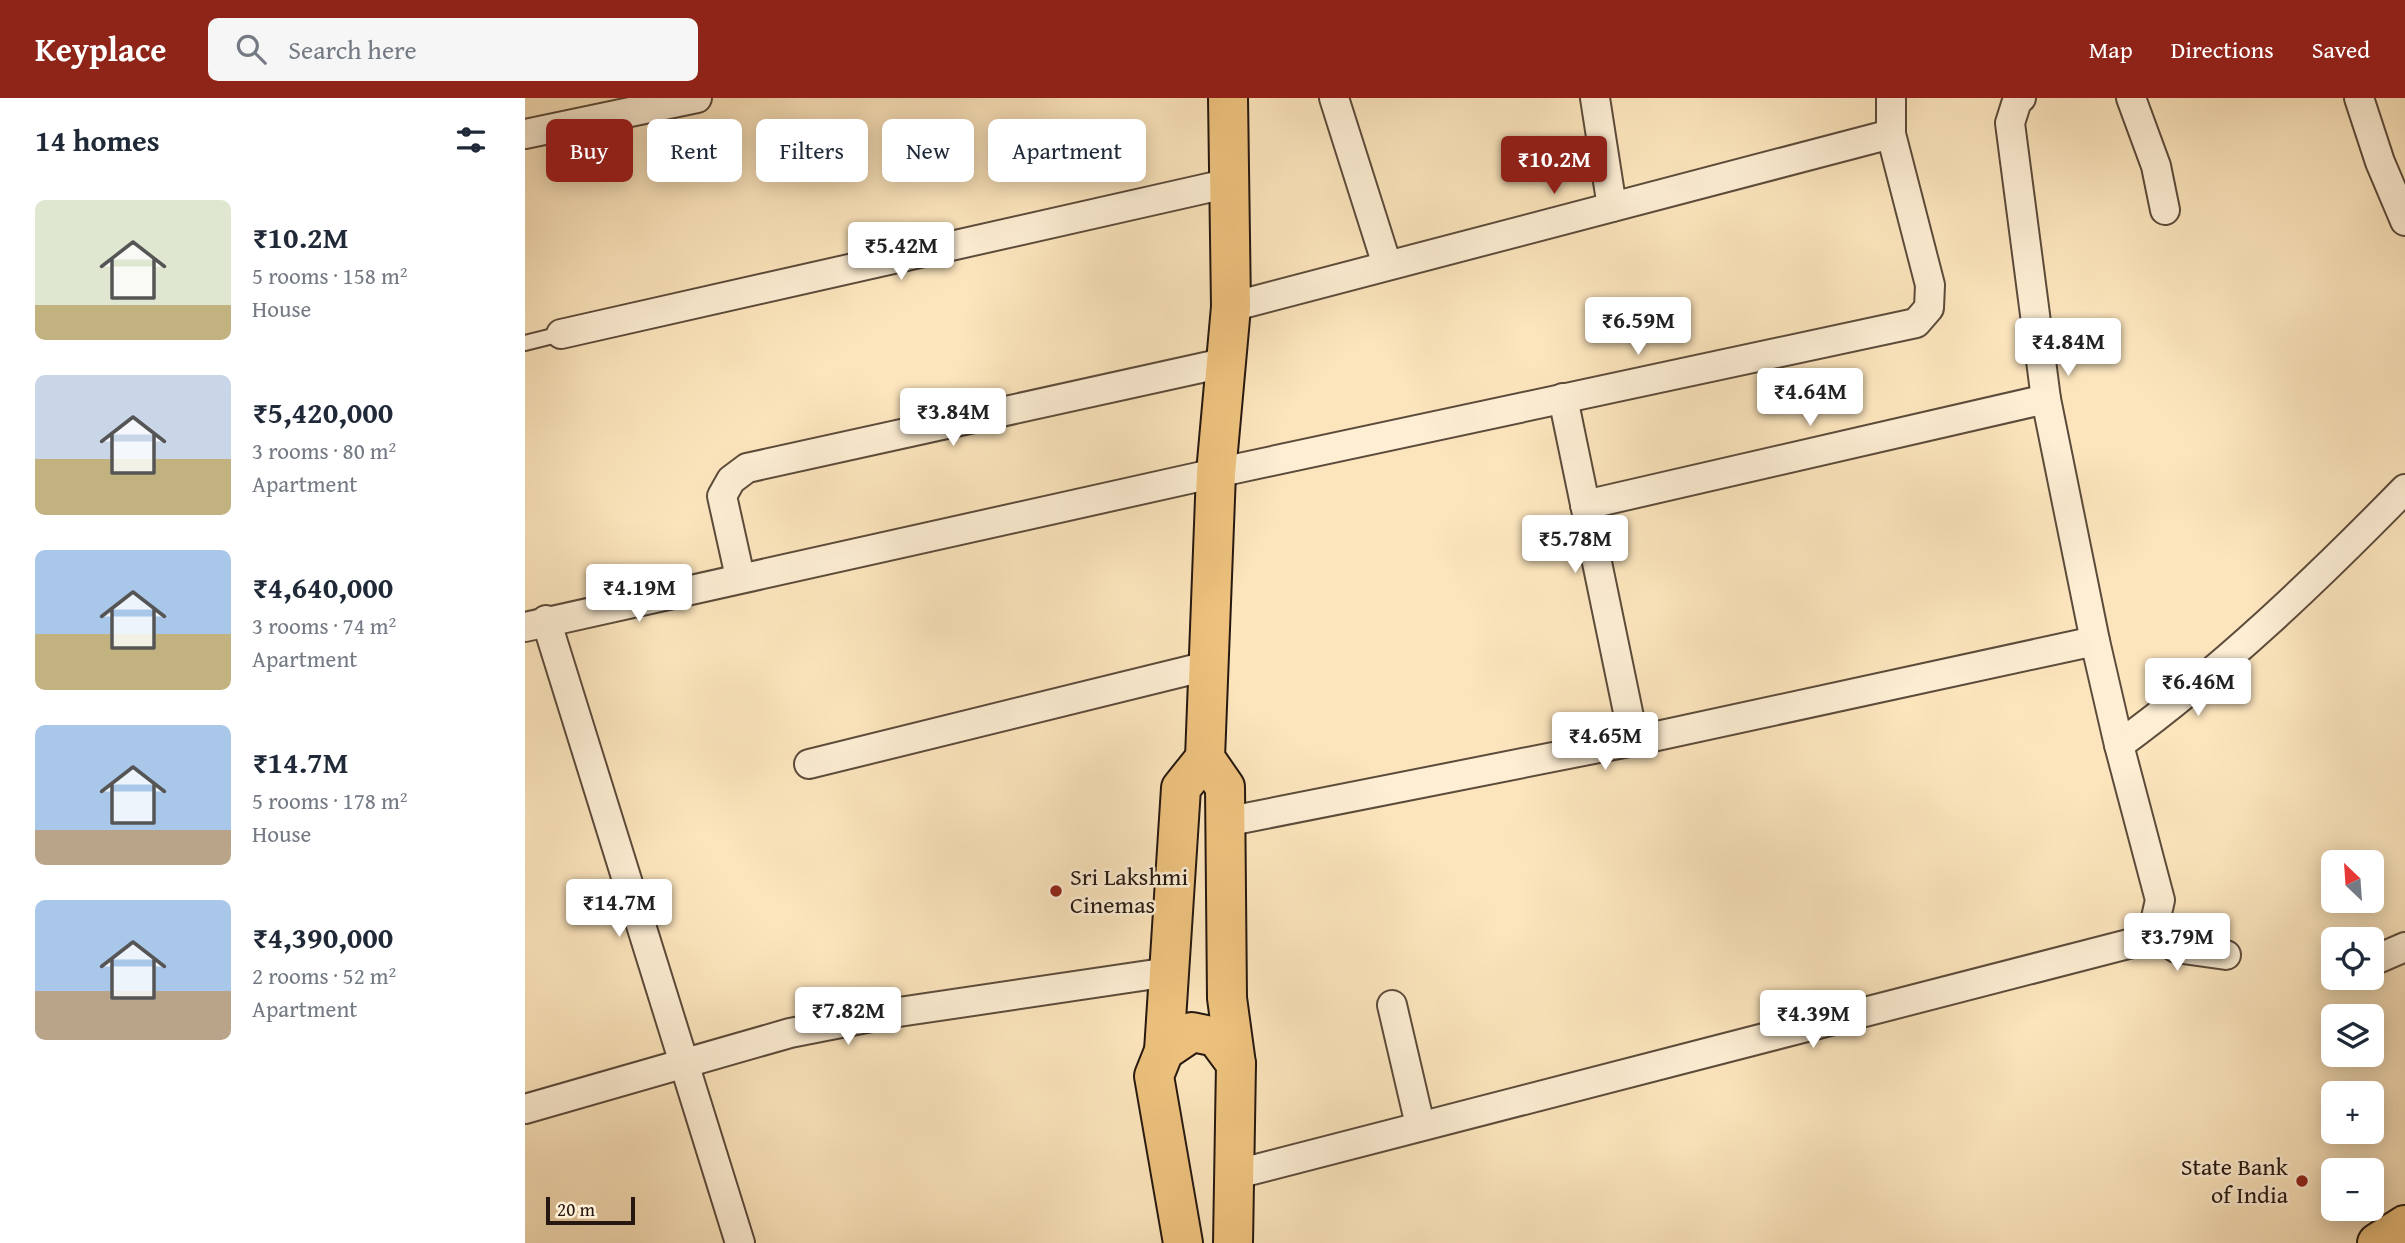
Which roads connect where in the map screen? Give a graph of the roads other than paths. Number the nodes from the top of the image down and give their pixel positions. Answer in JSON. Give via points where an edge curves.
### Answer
{"nodes":[{"id":1,"x":697,"y":98,"type":"edge"},
{"id":2,"x":1228,"y":98,"type":"edge"},
{"id":3,"x":1334,"y":98,"type":"edge"},
{"id":4,"x":1595,"y":98,"type":"edge"},
{"id":5,"x":1891,"y":98,"type":"edge"},
{"id":6,"x":2021,"y":98,"type":"edge"},
{"id":7,"x":2131,"y":98,"type":"edge"},
{"id":8,"x":2359,"y":98,"type":"edge"},
{"id":9,"x":525,"y":134,"type":"edge"},
{"id":10,"x":1891,"y":134,"type":"junction"},
{"id":11,"x":1230,"y":183,"type":"junction"},
{"id":12,"x":1612,"y":207,"type":"junction"},
{"id":13,"x":2165,"y":210,"type":"dead end"},
{"id":14,"x":2405,"y":221,"type":"edge"},
{"id":15,"x":1387,"y":265,"type":"junction"},
{"id":16,"x":1231,"y":306,"type":"junction"},
{"id":17,"x":561,"y":334,"type":"joint"},
{"id":18,"x":525,"y":342,"type":"edge"},
{"id":19,"x":1228,"y":362,"type":"junction"},
{"id":20,"x":1563,"y":398,"type":"junction"},
{"id":21,"x":2046,"y":399,"type":"junction"},
{"id":22,"x":1216,"y":472,"type":"junction"},
{"id":23,"x":2405,"y":489,"type":"edge"},
{"id":24,"x":1585,"y":505,"type":"junction"},
{"id":25,"x":740,"y":577,"type":"junction"},
{"id":26,"x":535,"y":623,"type":"edge"},
{"id":27,"x":2095,"y":641,"type":"junction"},
{"id":28,"x":1206,"y":666,"type":"junction"},
{"id":29,"x":1635,"y":741,"type":"junction"},
{"id":30,"x":2119,"y":745,"type":"junction"},
{"id":31,"x":1205,"y":758,"type":"junction"},
{"id":32,"x":809,"y":764,"type":"dead end"},
{"id":33,"x":1225,"y":822,"type":"junction"},
{"id":34,"x":2153,"y":931,"type":"junction"},
{"id":35,"x":2405,"y":947,"type":"edge"},
{"id":36,"x":2226,"y":955,"type":"dead end"},
{"id":37,"x":2384,"y":956,"type":"edge"},
{"id":38,"x":1169,"y":972,"type":"junction"},
{"id":39,"x":1392,"y":1005,"type":"dead end"},
{"id":40,"x":1164,"y":1051,"type":"junction"},
{"id":41,"x":684,"y":1064,"type":"junction"},
{"id":42,"x":1236,"y":1064,"type":"junction"},
{"id":43,"x":525,"y":1110,"type":"edge"},
{"id":44,"x":1420,"y":1125,"type":"junction"},
{"id":45,"x":1233,"y":1175,"type":"junction"},
{"id":46,"x":2405,"y":1225,"type":"edge"},
{"id":47,"x":740,"y":1243,"type":"edge"},
{"id":48,"x":1183,"y":1243,"type":"edge"},
{"id":49,"x":1233,"y":1243,"type":"edge"},
{"id":50,"x":2377,"y":1243,"type":"edge"}],
"edges":[{"from":1,"to":9,"type":"street"},
{"from":2,"to":11,"type":"main road"},
{"from":3,"to":15,"type":"street"},
{"from":4,"to":12,"type":"street"},
{"from":5,"to":10,"type":"street"},
{"from":6,"to":21,"type":"street","via":[[2010,122]]},
{"from":7,"to":13,"type":"street","via":[[2156,166]]},
{"from":8,"to":14,"type":"street"},
{"from":10,"to":12,"type":"street"},
{"from":10,"to":20,"type":"street","via":[[1930,285],[1929,308],[1916,323]]},
{"from":11,"to":16,"type":"main road"},
{"from":11,"to":17,"type":"street"},
{"from":12,"to":15,"type":"street"},
{"from":15,"to":16,"type":"street"},
{"from":16,"to":19,"type":"main road"},
{"from":17,"to":18,"type":"lane"},
{"from":19,"to":22,"type":"main road"},
{"from":19,"to":25,"type":"street","via":[[747,468],[731,480],[722,496]]},
{"from":20,"to":22,"type":"street"},
{"from":20,"to":24,"type":"street"},
{"from":21,"to":24,"type":"street"},
{"from":21,"to":27,"type":"street"},
{"from":22,"to":25,"type":"street"},
{"from":22,"to":28,"type":"main road"},
{"from":23,"to":30,"type":"street","via":[[2306,589],[2183,698]]},
{"from":24,"to":29,"type":"street"},
{"from":25,"to":26,"type":"street"},
{"from":26,"to":41,"type":"street"},
{"from":27,"to":29,"type":"street"},
{"from":27,"to":30,"type":"street"},
{"from":28,"to":31,"type":"main road"},
{"from":28,"to":32,"type":"street"},
{"from":29,"to":33,"type":"street"},
{"from":30,"to":34,"type":"street","via":[[2160,900]]},
{"from":31,"to":33,"type":"main road","via":[[1225,787]]},
{"from":31,"to":38,"type":"main road","via":[[1181,788]]},
{"from":33,"to":42,"type":"main road","via":[[1227,998]]},
{"from":34,"to":36,"type":"street","via":[[2176,948]]},
{"from":34,"to":44,"type":"street","via":[[2140,941]]},
{"from":35,"to":37,"type":"street"},
{"from":38,"to":40,"type":"main road"},
{"from":38,"to":41,"type":"street","via":[[892,1013],[790,1033]]},
{"from":39,"to":44,"type":"street"},
{"from":40,"to":42,"type":"main road","via":[[1192,1032],[1216,1037]]},
{"from":40,"to":48,"type":"main road","via":[[1154,1076]]},
{"from":41,"to":43,"type":"street"},
{"from":41,"to":47,"type":"street"},
{"from":42,"to":45,"type":"main road"},
{"from":44,"to":45,"type":"street"},
{"from":45,"to":49,"type":"main road"},
{"from":46,"to":50,"type":"main road"}]}
